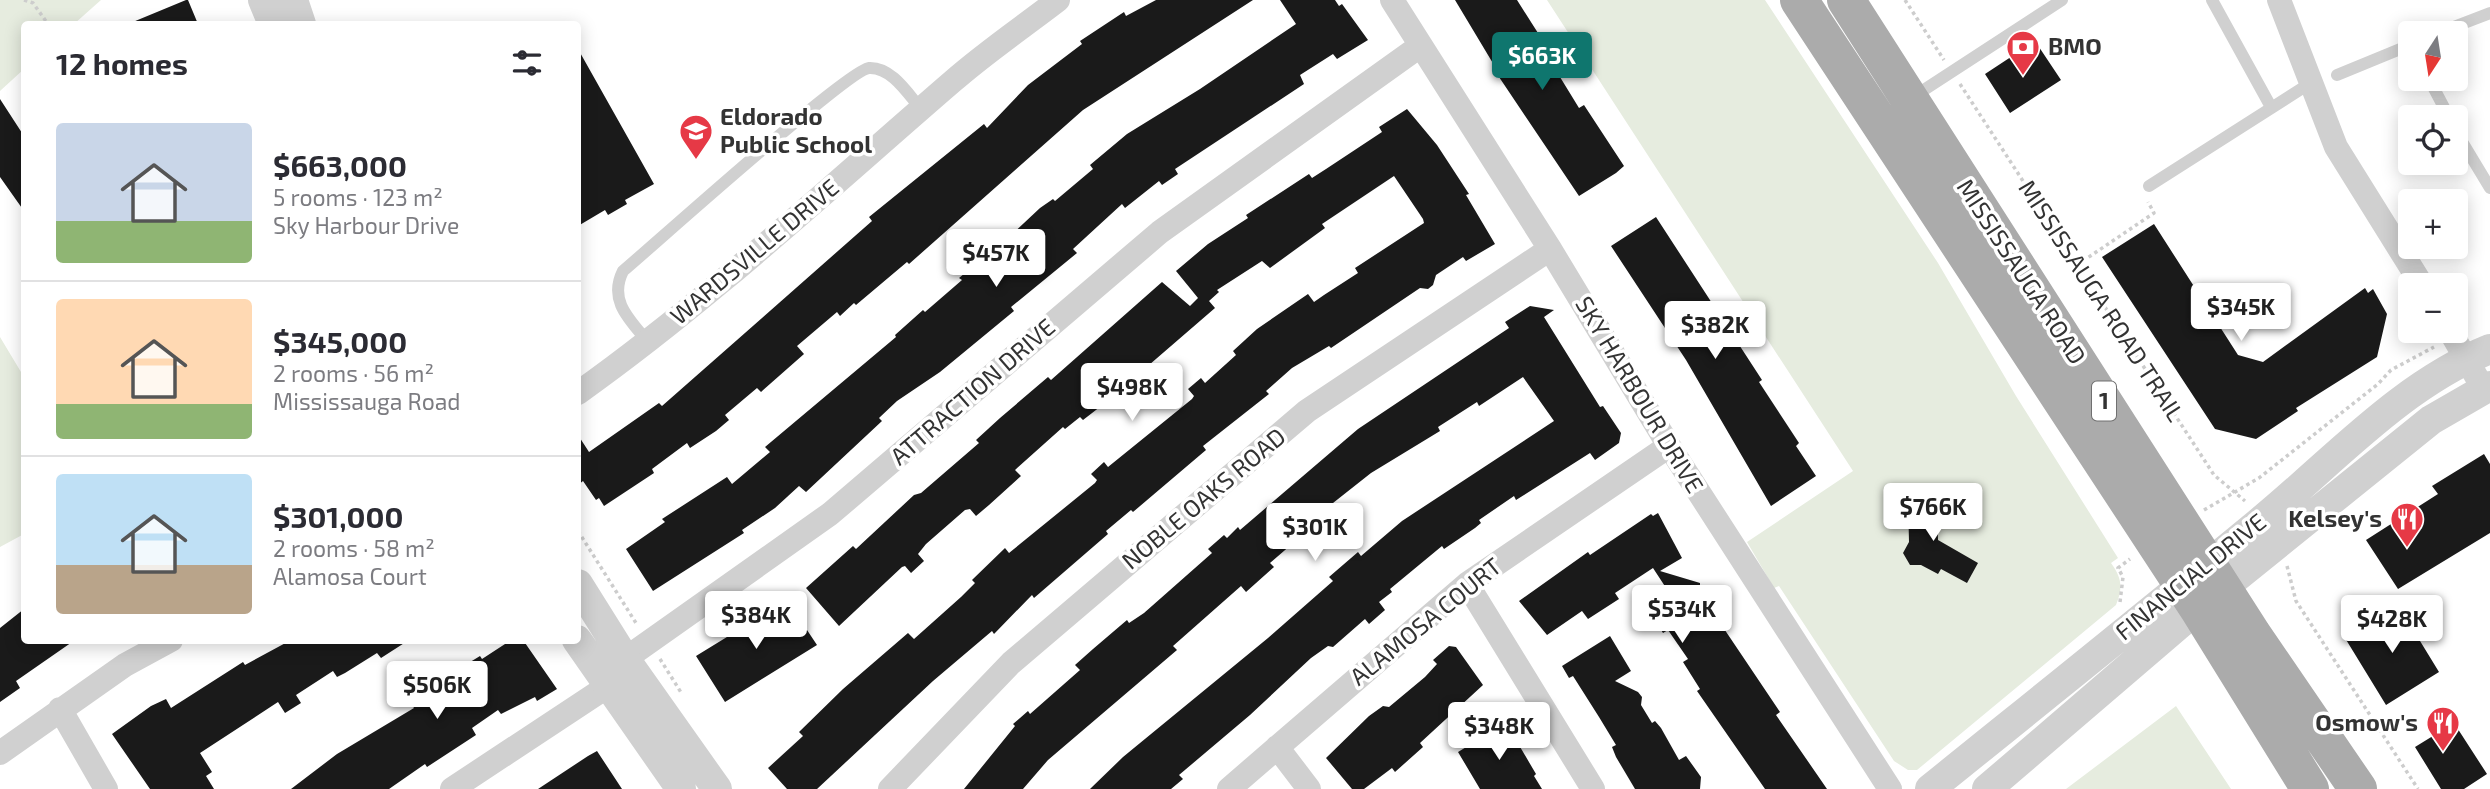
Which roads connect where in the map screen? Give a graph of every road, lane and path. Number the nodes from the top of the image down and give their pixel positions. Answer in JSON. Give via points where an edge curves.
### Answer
{"nodes":[{"id":1,"x":24,"y":0,"type":"edge"},
{"id":2,"x":263,"y":0,"type":"edge"},
{"id":3,"x":293,"y":0,"type":"edge"},
{"id":4,"x":1058,"y":0,"type":"edge"},
{"id":5,"x":1392,"y":0,"type":"edge"},
{"id":6,"x":1798,"y":0,"type":"edge"},
{"id":7,"x":1846,"y":0,"type":"edge"},
{"id":8,"x":1905,"y":0,"type":"edge"},
{"id":9,"x":2063,"y":0,"type":"edge"},
{"id":10,"x":2212,"y":0,"type":"edge"},
{"id":11,"x":2279,"y":0,"type":"edge"},
{"id":12,"x":2490,"y":13,"type":"edge"},
{"id":13,"x":46,"y":21,"type":"edge"},
{"id":14,"x":272,"y":21,"type":"edge"},
{"id":15,"x":301,"y":21,"type":"edge"},
{"id":16,"x":2468,"y":21,"type":"edge"},
{"id":17,"x":1420,"y":46,"type":"junction"},
{"id":18,"x":2398,"y":50,"type":"edge"},
{"id":19,"x":1943,"y":58,"type":"dead end"},
{"id":20,"x":2337,"y":75,"type":"dead end"},
{"id":21,"x":2313,"y":82,"type":"junction"},
{"id":22,"x":1967,"y":94,"type":"dead end"},
{"id":23,"x":1910,"y":99,"type":"junction"},
{"id":24,"x":2271,"y":107,"type":"junction"},
{"id":25,"x":922,"y":109,"type":"junction"},
{"id":26,"x":2468,"y":152,"type":"edge"},
{"id":27,"x":2149,"y":186,"type":"dead end"},
{"id":28,"x":2490,"y":188,"type":"edge"},
{"id":29,"x":1550,"y":249,"type":"junction"},
{"id":30,"x":2414,"y":273,"type":"edge"},
{"id":31,"x":648,"y":342,"type":"junction"},
{"id":32,"x":2435,"y":343,"type":"edge"},
{"id":33,"x":2454,"y":343,"type":"edge"},
{"id":34,"x":2478,"y":354,"type":"edge"},
{"id":35,"x":2488,"y":391,"type":"edge"},
{"id":36,"x":581,"y":392,"type":"edge"},
{"id":37,"x":1669,"y":446,"type":"junction"},
{"id":38,"x":2235,"y":491,"type":"junction"},
{"id":39,"x":2225,"y":496,"type":"dead end"},
{"id":40,"x":2244,"y":499,"type":"dead end"},
{"id":41,"x":581,"y":536,"type":"edge"},
{"id":42,"x":2288,"y":568,"type":"dead end"},
{"id":43,"x":1467,"y":584,"type":"junction"},
{"id":44,"x":2203,"y":586,"type":"junction"},
{"id":45,"x":581,"y":589,"type":"edge"},
{"id":46,"x":635,"y":621,"type":"dead end"},
{"id":47,"x":164,"y":644,"type":"edge"},
{"id":48,"x":580,"y":644,"type":"edge"},
{"id":49,"x":625,"y":659,"type":"junction"},
{"id":50,"x":608,"y":686,"type":"junction"},
{"id":51,"x":60,"y":709,"type":"junction"},
{"id":52,"x":1277,"y":747,"type":"junction"},
{"id":53,"x":0,"y":753,"type":"edge"},
{"id":54,"x":106,"y":789,"type":"edge"},
{"id":55,"x":452,"y":789,"type":"edge"},
{"id":56,"x":681,"y":789,"type":"edge"},
{"id":57,"x":717,"y":789,"type":"edge"},
{"id":58,"x":890,"y":789,"type":"edge"},
{"id":59,"x":1229,"y":789,"type":"edge"},
{"id":60,"x":1309,"y":789,"type":"edge"},
{"id":61,"x":1593,"y":789,"type":"edge"},
{"id":62,"x":1890,"y":789,"type":"edge"},
{"id":63,"x":1930,"y":789,"type":"edge"},
{"id":64,"x":1987,"y":789,"type":"edge"},
{"id":65,"x":2310,"y":789,"type":"edge"},
{"id":66,"x":2358,"y":789,"type":"edge"},
{"id":67,"x":2418,"y":789,"type":"edge"}],
"edges":[{"from":1,"to":13,"type":"path","via":[[33,3]]},
{"from":2,"to":14,"type":"street"},
{"from":3,"to":15,"type":"street"},
{"from":4,"to":25,"type":"street","name":"WARDSVILLE DRIVE"},
{"from":5,"to":17,"type":"street","name":"SKY HARBOUR DRIVE"},
{"from":6,"to":44,"type":"main road","name":"MISSISSAUGA ROAD","number":"1"},
{"from":7,"to":23,"type":"main road","name":"MISSISSAUGA ROAD","number":"1"},
{"from":8,"to":19,"type":"path"},
{"from":9,"to":23,"type":"lane"},
{"from":10,"to":24,"type":"lane"},
{"from":11,"to":21,"type":"street"},
{"from":12,"to":16,"type":"lane"},
{"from":17,"to":29,"type":"street","name":"SKY HARBOUR DRIVE"},
{"from":17,"to":49,"type":"street","name":"ATTRACTION DRIVE","via":[[1160,232],[830,514]]},
{"from":18,"to":20,"type":"lane"},
{"from":21,"to":24,"type":"lane"},
{"from":21,"to":30,"type":"street","via":[[2336,146]]},
{"from":22,"to":38,"type":"path","name":"MISSISSAUGA ROAD TRAIL","via":[[2214,475]]},
{"from":23,"to":44,"type":"main road","name":"MISSISSAUGA ROAD","number":"1"},
{"from":24,"to":27,"type":"lane"},
{"from":25,"to":31,"type":"street","name":"WARDSVILLE DRIVE"},
{"from":25,"to":31,"type":"lane","via":[[890,74],[870,68],[851,76],[623,271],[618,300]]},
{"from":26,"to":28,"type":"lane"},
{"from":29,"to":37,"type":"street","name":"SKY HARBOUR DRIVE"},
{"from":29,"to":58,"type":"street","name":"NOBLE OAKS ROAD","via":[[1307,411],[1011,663]]},
{"from":31,"to":36,"type":"street","name":"WARDSVILLE DRIVE"},
{"from":32,"to":38,"type":"path","via":[[2391,370],[2259,478]]},
{"from":33,"to":34,"type":"street"},
{"from":34,"to":35,"type":"street"},
{"from":34,"to":44,"type":"street","name":"FINANCIAL DRIVE","via":[[2413,390]]},
{"from":35,"to":44,"type":"street","name":"FINANCIAL DRIVE","via":[[2431,419]]},
{"from":37,"to":43,"type":"street","name":"ALAMOSA COURT"},
{"from":37,"to":62,"type":"street","name":"SKY HARBOUR DRIVE"},
{"from":38,"to":39,"type":"path"},
{"from":38,"to":40,"type":"path","name":"MISSISSAUGA ROAD TRAIL"},
{"from":41,"to":46,"type":"path"},
{"from":42,"to":67,"type":"path","via":[[2297,601]]},
{"from":43,"to":52,"type":"street","name":"ALAMOSA COURT"},
{"from":43,"to":61,"type":"street"},
{"from":44,"to":63,"type":"street","name":"FINANCIAL DRIVE"},
{"from":44,"to":64,"type":"street","name":"FINANCIAL DRIVE"},
{"from":44,"to":65,"type":"main road","name":"MISSISSAUGA ROAD","number":"1"},
{"from":44,"to":66,"type":"main road","name":"MISSISSAUGA ROAD","number":"1"},
{"from":45,"to":49,"type":"street"},
{"from":47,"to":51,"type":"street"},
{"from":48,"to":50,"type":"street"},
{"from":49,"to":57,"type":"street"},
{"from":50,"to":55,"type":"street"},
{"from":50,"to":56,"type":"street"},
{"from":51,"to":53,"type":"street"},
{"from":51,"to":54,"type":"street"},
{"from":52,"to":59,"type":"street","name":"ALAMOSA COURT"},
{"from":52,"to":60,"type":"street"}]}
